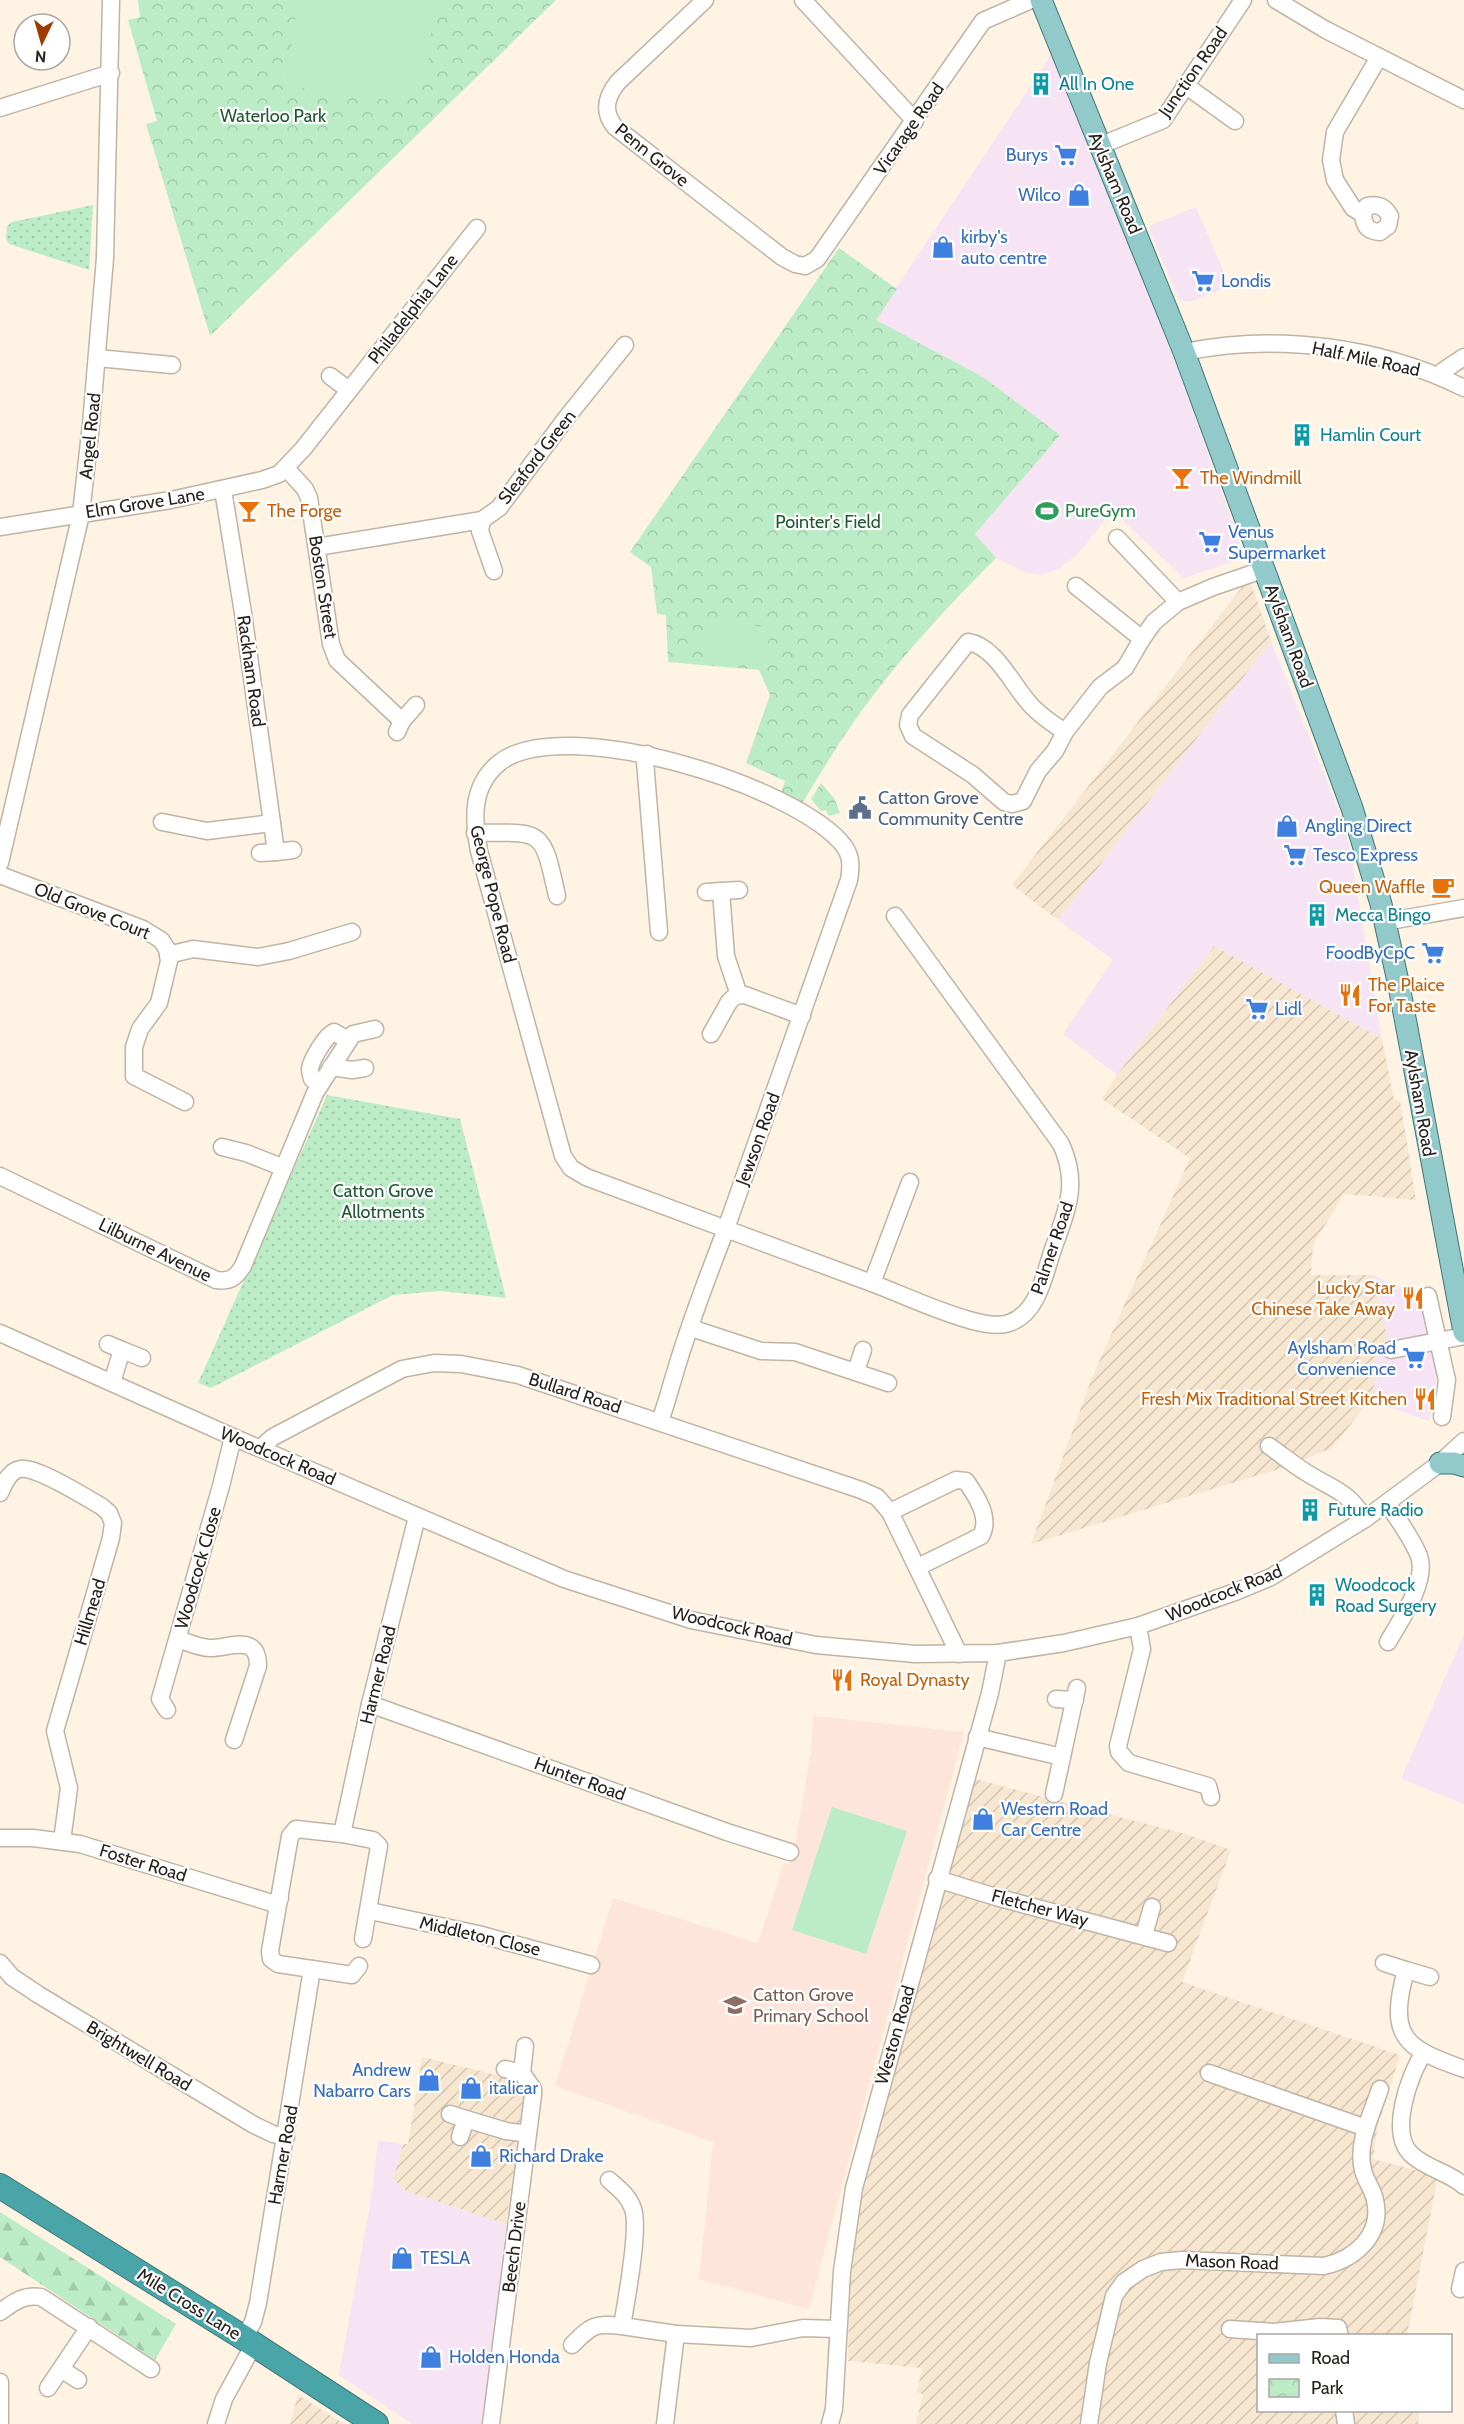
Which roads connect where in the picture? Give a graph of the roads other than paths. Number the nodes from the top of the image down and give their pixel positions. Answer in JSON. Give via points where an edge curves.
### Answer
{"nodes":[{"id":1,"x":111,"y":0,"type":"edge"},
{"id":2,"x":705,"y":0,"type":"edge"},
{"id":3,"x":802,"y":0,"type":"edge"},
{"id":4,"x":1243,"y":0,"type":"edge"},
{"id":5,"x":1276,"y":0,"type":"edge"},
{"id":6,"x":1040,"y":1,"type":"edge"},
{"id":7,"x":1379,"y":57,"type":"junction"},
{"id":8,"x":111,"y":73,"type":"junction"},
{"id":9,"x":1185,"y":85,"type":"junction"},
{"id":10,"x":1464,"y":100,"type":"edge"},
{"id":11,"x":0,"y":108,"type":"edge"},
{"id":12,"x":915,"y":121,"type":"junction"},
{"id":13,"x":1235,"y":121,"type":"dead end"},
{"id":14,"x":1099,"y":146,"type":"junction"},
{"id":15,"x":1363,"y":214,"type":"dead end"},
{"id":16,"x":477,"y":228,"type":"dead end"},
{"id":17,"x":795,"y":264,"type":"joint"},
{"id":18,"x":626,"y":345,"type":"dead end"},
{"id":19,"x":1184,"y":352,"type":"junction"},
{"id":20,"x":1464,"y":357,"type":"edge"},
{"id":21,"x":97,"y":358,"type":"junction"},
{"id":22,"x":172,"y":365,"type":"dead end"},
{"id":23,"x":330,"y":376,"type":"dead end"},
{"id":24,"x":1441,"y":376,"type":"junction"},
{"id":25,"x":1464,"y":388,"type":"edge"},
{"id":26,"x":349,"y":390,"type":"junction"},
{"id":27,"x":286,"y":468,"type":"junction"},
{"id":28,"x":223,"y":490,"type":"junction"},
{"id":29,"x":81,"y":514,"type":"junction"},
{"id":30,"x":482,"y":520,"type":"junction"},
{"id":31,"x":0,"y":527,"type":"edge"},
{"id":32,"x":1117,"y":538,"type":"dead end"},
{"id":33,"x":317,"y":547,"type":"junction"},
{"id":34,"x":1265,"y":569,"type":"junction"},
{"id":35,"x":494,"y":571,"type":"dead end"},
{"id":36,"x":1076,"y":586,"type":"dead end"},
{"id":37,"x":1178,"y":602,"type":"junction"},
{"id":38,"x":1142,"y":639,"type":"junction"},
{"id":39,"x":416,"y":705,"type":"dead end"},
{"id":40,"x":1065,"y":732,"type":"junction"},
{"id":41,"x":646,"y":754,"type":"junction"},
{"id":42,"x":162,"y":822,"type":"dead end"},
{"id":43,"x":272,"y":823,"type":"junction"},
{"id":44,"x":475,"y":833,"type":"junction"},
{"id":45,"x":276,"y":852,"type":"dead end"},
{"id":46,"x":849,"y":856,"type":"joint"},
{"id":47,"x":0,"y":863,"type":"edge"},
{"id":48,"x":0,"y":875,"type":"edge"},
{"id":49,"x":740,"y":890,"type":"dead end"},
{"id":50,"x":557,"y":896,"type":"dead end"},
{"id":51,"x":1464,"y":908,"type":"edge"},
{"id":52,"x":895,"y":916,"type":"dead end"},
{"id":53,"x":1384,"y":922,"type":"junction"},
{"id":54,"x":352,"y":932,"type":"dead end"},
{"id":55,"x":659,"y":932,"type":"dead end"},
{"id":56,"x":168,"y":955,"type":"junction"},
{"id":57,"x":739,"y":995,"type":"junction"},
{"id":58,"x":802,"y":1016,"type":"junction"},
{"id":59,"x":375,"y":1029,"type":"dead end"},
{"id":60,"x":711,"y":1034,"type":"dead end"},
{"id":61,"x":348,"y":1040,"type":"junction"},
{"id":62,"x":331,"y":1067,"type":"junction"},
{"id":63,"x":365,"y":1068,"type":"dead end"},
{"id":64,"x":320,"y":1085,"type":"junction"},
{"id":65,"x":185,"y":1102,"type":"dead end"},
{"id":66,"x":222,"y":1147,"type":"dead end"},
{"id":67,"x":284,"y":1168,"type":"junction"},
{"id":68,"x":0,"y":1176,"type":"edge"},
{"id":69,"x":910,"y":1182,"type":"dead end"},
{"id":70,"x":726,"y":1229,"type":"junction"},
{"id":71,"x":872,"y":1282,"type":"junction"},
{"id":72,"x":1428,"y":1296,"type":"dead end"},
{"id":73,"x":1461,"y":1297,"type":"edge"},
{"id":74,"x":691,"y":1328,"type":"junction"},
{"id":75,"x":0,"y":1333,"type":"edge"},
{"id":76,"x":1464,"y":1334,"type":"edge"},
{"id":77,"x":1438,"y":1340,"type":"junction"},
{"id":78,"x":863,"y":1350,"type":"dead end"},
{"id":79,"x":1391,"y":1350,"type":"dead end"},
{"id":80,"x":142,"y":1358,"type":"dead end"},
{"id":81,"x":856,"y":1371,"type":"junction"},
{"id":82,"x":112,"y":1382,"type":"junction"},
{"id":83,"x":888,"y":1383,"type":"dead end"},
{"id":84,"x":1442,"y":1417,"type":"dead end"},
{"id":85,"x":660,"y":1421,"type":"junction"},
{"id":86,"x":233,"y":1437,"type":"junction"},
{"id":87,"x":1464,"y":1441,"type":"edge"},
{"id":88,"x":1269,"y":1446,"type":"dead end"},
{"id":89,"x":264,"y":1450,"type":"junction"},
{"id":90,"x":1440,"y":1463,"type":"junction"},
{"id":91,"x":1464,"y":1466,"type":"edge"},
{"id":92,"x":0,"y":1493,"type":"edge"},
{"id":93,"x":1388,"y":1504,"type":"junction"},
{"id":94,"x":890,"y":1512,"type":"junction"},
{"id":95,"x":417,"y":1516,"type":"junction"},
{"id":96,"x":1365,"y":1519,"type":"junction"},
{"id":97,"x":918,"y":1567,"type":"junction"},
{"id":98,"x":1138,"y":1626,"type":"junction"},
{"id":99,"x":178,"y":1639,"type":"junction"},
{"id":100,"x":1388,"y":1642,"type":"dead end"},
{"id":101,"x":998,"y":1653,"type":"junction"},
{"id":102,"x":959,"y":1654,"type":"junction"},
{"id":103,"x":1056,"y":1699,"type":"dead end"},
{"id":104,"x":370,"y":1704,"type":"junction"},
{"id":105,"x":158,"y":1705,"type":"dead end"},
{"id":106,"x":977,"y":1737,"type":"junction"},
{"id":107,"x":234,"y":1740,"type":"dead end"},
{"id":108,"x":1062,"y":1757,"type":"junction"},
{"id":109,"x":1212,"y":1787,"type":"dead end"},
{"id":110,"x":1054,"y":1794,"type":"dead end"},
{"id":111,"x":342,"y":1834,"type":"junction"},
{"id":112,"x":0,"y":1838,"type":"edge"},
{"id":113,"x":62,"y":1841,"type":"junction"},
{"id":114,"x":790,"y":1852,"type":"dead end"},
{"id":115,"x":937,"y":1879,"type":"junction"},
{"id":116,"x":280,"y":1898,"type":"junction"},
{"id":117,"x":1152,"y":1907,"type":"dead end"},
{"id":118,"x":369,"y":1911,"type":"junction"},
{"id":119,"x":1144,"y":1935,"type":"junction"},
{"id":120,"x":363,"y":1939,"type":"dead end"},
{"id":121,"x":1168,"y":1943,"type":"dead end"},
{"id":122,"x":0,"y":1963,"type":"edge"},
{"id":123,"x":1384,"y":1963,"type":"dead end"},
{"id":124,"x":591,"y":1965,"type":"dead end"},
{"id":125,"x":359,"y":1966,"type":"dead end"},
{"id":126,"x":312,"y":1969,"type":"junction"},
{"id":127,"x":1406,"y":1970,"type":"junction"},
{"id":128,"x":1430,"y":1977,"type":"dead end"},
{"id":129,"x":525,"y":2046,"type":"dead end"},
{"id":130,"x":1423,"y":2054,"type":"junction"},
{"id":131,"x":505,"y":2069,"type":"dead end"},
{"id":132,"x":1464,"y":2069,"type":"edge"},
{"id":133,"x":522,"y":2073,"type":"junction"},
{"id":134,"x":1209,"y":2073,"type":"dead end"},
{"id":135,"x":1380,"y":2089,"type":"dead end"},
{"id":136,"x":1366,"y":2128,"type":"junction"},
{"id":137,"x":528,"y":2134,"type":"junction"},
{"id":138,"x":286,"y":2136,"type":"junction"},
{"id":139,"x":460,"y":2137,"type":"dead end"},
{"id":140,"x":609,"y":2180,"type":"dead end"},
{"id":141,"x":0,"y":2186,"type":"edge"},
{"id":142,"x":1464,"y":2186,"type":"edge"},
{"id":143,"x":0,"y":2312,"type":"edge"},
{"id":144,"x":622,"y":2326,"type":"junction"},
{"id":145,"x":89,"y":2327,"type":"junction"},
{"id":146,"x":837,"y":2329,"type":"junction"},
{"id":147,"x":1230,"y":2329,"type":"dead end"},
{"id":148,"x":1339,"y":2332,"type":"edge"},
{"id":149,"x":676,"y":2334,"type":"junction"},
{"id":150,"x":249,"y":2341,"type":"junction"},
{"id":151,"x":572,"y":2345,"type":"dead end"},
{"id":152,"x":61,"y":2369,"type":"junction"},
{"id":153,"x":151,"y":2369,"type":"dead end"},
{"id":154,"x":78,"y":2380,"type":"dead end"},
{"id":155,"x":0,"y":2382,"type":"edge"},
{"id":156,"x":48,"y":2388,"type":"dead end"},
{"id":157,"x":0,"y":2424,"type":"edge"},
{"id":158,"x":216,"y":2424,"type":"edge"},
{"id":159,"x":376,"y":2424,"type":"edge"},
{"id":160,"x":491,"y":2424,"type":"edge"},
{"id":161,"x":665,"y":2424,"type":"edge"},
{"id":162,"x":830,"y":2424,"type":"edge"},
{"id":163,"x":1089,"y":2424,"type":"edge"}],
"edges":[{"from":1,"to":8,"type":"street","name":"Angel Road"},
{"from":2,"to":17,"type":"street","name":"Penn Grove","via":[[609,93],[608,116],[615,127]]},
{"from":3,"to":12,"type":"street"},
{"from":4,"to":9,"type":"street","name":"Junction Road"},
{"from":5,"to":7,"type":"street"},
{"from":6,"to":12,"type":"street","name":"Vicarage Road","via":[[983,21]]},
{"from":6,"to":14,"type":"main road","name":"Aylsham Road"},
{"from":7,"to":10,"type":"street"},
{"from":7,"to":15,"type":"street","via":[[1335,132],[1331,160],[1335,180],[1353,208]]},
{"from":8,"to":11,"type":"street"},
{"from":8,"to":21,"type":"street","name":"Angel Road"},
{"from":9,"to":13,"type":"street"},
{"from":9,"to":14,"type":"street","name":"Junction Road","via":[[1163,120]]},
{"from":12,"to":17,"type":"street","name":"Vicarage Road","via":[[817,259],[805,266]]},
{"from":14,"to":19,"type":"main road","name":"Aylsham Road"},
{"from":16,"to":26,"type":"street","name":"Philadelphia Lane"},
{"from":18,"to":30,"type":"street","name":"Sleaford Green","via":[[499,507]]},
{"from":19,"to":24,"type":"street","name":"Half Mile Road","via":[[1258,343],[1326,347]]},
{"from":19,"to":34,"type":"main road","name":"Aylsham Road"},
{"from":20,"to":24,"type":"street","name":"Half Mile Road"},
{"from":21,"to":22,"type":"street"},
{"from":21,"to":29,"type":"street","name":"Angel Road"},
{"from":23,"to":26,"type":"street"},
{"from":24,"to":25,"type":"street","name":"Half Mile Road"},
{"from":26,"to":27,"type":"street","name":"Philadelphia Lane"},
{"from":27,"to":28,"type":"street","name":"Elm Grove Lane","via":[[262,480]]},
{"from":27,"to":33,"type":"street","name":"Boston Street","via":[[309,498]]},
{"from":28,"to":29,"type":"street","name":"Elm Grove Lane"},
{"from":28,"to":43,"type":"street","name":"Rackham Road"},
{"from":29,"to":31,"type":"street","name":"Elm Grove Lane"},
{"from":29,"to":47,"type":"street","name":"Angel Road"},
{"from":30,"to":33,"type":"street","name":"Sleaford Green"},
{"from":30,"to":35,"type":"street","via":[[480,531]]},
{"from":32,"to":37,"type":"street"},
{"from":33,"to":39,"type":"street","name":"Boston Street","via":[[331,644],[337,660],[400,726]]},
{"from":34,"to":37,"type":"street"},
{"from":34,"to":53,"type":"main road","name":"Aylsham Road","via":[[1352,808]]},
{"from":36,"to":38,"type":"street"},
{"from":37,"to":38,"type":"street","via":[[1154,622]]},
{"from":38,"to":40,"type":"street","via":[[1125,668],[1100,687]]},
{"from":40,"to":40,"type":"street","via":[[1030,705],[995,659],[968,642],[910,716],[908,725],[913,736],[1012,804],[1023,801]]},
{"from":41,"to":44,"type":"street","name":"George Pope Road","via":[[569,746],[534,748],[514,755],[499,763],[482,783],[474,813]]},
{"from":41,"to":46,"type":"street","name":"George Pope Road","via":[[730,779],[785,805],[820,825],[843,845]]},
{"from":41,"to":55,"type":"street"},
{"from":42,"to":43,"type":"street","via":[[207,831]]},
{"from":43,"to":45,"type":"street","name":"Rackham Road"},
{"from":44,"to":50,"type":"street","via":[[532,834],[540,839],[555,853]]},
{"from":44,"to":70,"type":"street","name":"George Pope Road","via":[[563,1156],[571,1168],[586,1177]]},
{"from":46,"to":58,"type":"street","name":"Jewson Road","via":[[849,880]]},
{"from":48,"to":56,"type":"street","name":"Old Grove Court","via":[[143,929],[161,940]]},
{"from":49,"to":57,"type":"street","via":[[714,891],[726,956]]},
{"from":51,"to":53,"type":"street"},
{"from":52,"to":71,"type":"street","name":"Palmer Road","via":[[1061,1144],[1070,1162],[1071,1184],[1069,1203],[1032,1305],[1008,1324],[970,1320]]},
{"from":53,"to":73,"type":"main road","name":"Aylsham Road"},
{"from":54,"to":56,"type":"street","via":[[258,957],[193,949]]},
{"from":56,"to":65,"type":"street","name":"Old Grove Court","via":[[159,1003],[140,1029],[134,1047],[133,1069],[134,1076]]},
{"from":57,"to":58,"type":"street"},
{"from":57,"to":60,"type":"street","via":[[729,1002]]},
{"from":58,"to":70,"type":"street","name":"Jewson Road"},
{"from":59,"to":61,"type":"street","via":[[353,1034]]},
{"from":61,"to":62,"type":"street","name":"Lilburne Avenue"},
{"from":61,"to":64,"type":"street","via":[[334,1032],[321,1045],[310,1068],[312,1079]]},
{"from":62,"to":63,"type":"street"},
{"from":62,"to":64,"type":"street","name":"Lilburne Avenue"},
{"from":64,"to":67,"type":"street","name":"Lilburne Avenue"},
{"from":66,"to":67,"type":"street"},
{"from":67,"to":68,"type":"street","name":"Lilburne Avenue","via":[[243,1266],[235,1278],[225,1281]]},
{"from":69,"to":71,"type":"street"},
{"from":70,"to":71,"type":"street","name":"Palmer Road"},
{"from":70,"to":74,"type":"street","name":"Jewson Road"},
{"from":72,"to":77,"type":"street"},
{"from":73,"to":76,"type":"main road","name":"Aylsham Road"},
{"from":74,"to":81,"type":"street","via":[[761,1351],[795,1352]]},
{"from":74,"to":85,"type":"street","name":"Jewson Road"},
{"from":75,"to":82,"type":"street","name":"Woodcock Road"},
{"from":76,"to":77,"type":"street"},
{"from":77,"to":79,"type":"street"},
{"from":77,"to":84,"type":"street","via":[[1447,1380]]},
{"from":78,"to":81,"type":"street"},
{"from":80,"to":82,"type":"street","via":[[115,1347]]},
{"from":81,"to":83,"type":"street"},
{"from":82,"to":86,"type":"street","name":"Woodcock Road"},
{"from":85,"to":89,"type":"street","name":"Bullard Road","via":[[518,1375],[434,1363],[402,1369],[372,1383],[273,1437]]},
{"from":85,"to":94,"type":"street","name":"Bullard Road","via":[[861,1490],[877,1497]]},
{"from":86,"to":89,"type":"street","name":"Woodcock Road"},
{"from":86,"to":99,"type":"street","name":"Woodcock Close"},
{"from":87,"to":90,"type":"street","name":"Woodcock Road"},
{"from":88,"to":96,"type":"street","via":[[1342,1492],[1355,1502]]},
{"from":89,"to":95,"type":"street","name":"Woodcock Road"},
{"from":90,"to":91,"type":"main road"},
{"from":90,"to":93,"type":"street","name":"Woodcock Road"},
{"from":92,"to":113,"type":"street","name":"Hillmead","via":[[7,1478],[19,1469],[32,1469],[101,1506],[113,1523],[55,1731],[69,1788]]},
{"from":93,"to":96,"type":"street","name":"Woodcock Road"},
{"from":93,"to":100,"type":"street","via":[[1419,1558],[1421,1569],[1418,1587]]},
{"from":94,"to":97,"type":"street","name":"Bullard Road"},
{"from":94,"to":97,"type":"street","via":[[956,1480],[966,1482],[972,1489],[986,1519],[981,1536]]},
{"from":95,"to":102,"type":"street","name":"Woodcock Road","via":[[564,1579],[691,1620],[816,1645]]},
{"from":95,"to":104,"type":"street","name":"Harmer Road"},
{"from":96,"to":98,"type":"street","name":"Woodcock Road","via":[[1271,1577]]},
{"from":97,"to":102,"type":"street","name":"Bullard Road"},
{"from":98,"to":101,"type":"street","name":"Woodcock Road"},
{"from":98,"to":109,"type":"street","via":[[1142,1649],[1119,1752],[1129,1763]]},
{"from":99,"to":105,"type":"street","name":"Woodcock Close"},
{"from":99,"to":107,"type":"street","via":[[209,1648],[241,1644],[251,1647],[257,1655],[258,1666]]},
{"from":101,"to":102,"type":"street","name":"Woodcock Road"},
{"from":101,"to":106,"type":"street","name":"Weston Road"},
{"from":103,"to":108,"type":"street","via":[[1076,1694]]},
{"from":104,"to":111,"type":"street","name":"Harmer Road"},
{"from":104,"to":114,"type":"street","name":"Hunter Road"},
{"from":106,"to":108,"type":"street"},
{"from":106,"to":115,"type":"street","name":"Weston Road"},
{"from":108,"to":110,"type":"street"},
{"from":111,"to":116,"type":"street","via":[[296,1829],[290,1836]]},
{"from":111,"to":118,"type":"street","via":[[373,1840],[379,1846]]},
{"from":112,"to":113,"type":"street","name":"Foster Road"},
{"from":113,"to":116,"type":"street","name":"Foster Road","via":[[275,1904]]},
{"from":115,"to":119,"type":"street","name":"Fletcher Way"},
{"from":115,"to":146,"type":"street","name":"Weston Road","via":[[854,2188]]},
{"from":116,"to":126,"type":"street","via":[[271,1959],[278,1964]]},
{"from":117,"to":119,"type":"street"},
{"from":118,"to":120,"type":"street"},
{"from":118,"to":124,"type":"street","name":"Middleton Close","via":[[478,1934]]},
{"from":119,"to":121,"type":"street","name":"Fletcher Way"},
{"from":122,"to":138,"type":"street","name":"Brightwell Road","via":[[12,1977],[70,2015],[254,2125]]},
{"from":123,"to":127,"type":"street"},
{"from":125,"to":126,"type":"street","via":[[352,1975]]},
{"from":126,"to":138,"type":"street","name":"Harmer Road"},
{"from":127,"to":128,"type":"street"},
{"from":127,"to":130,"type":"street","via":[[1397,2015],[1404,2037]]},
{"from":129,"to":133,"type":"street","name":"Beech Drive"},
{"from":130,"to":132,"type":"street"},
{"from":130,"to":142,"type":"street","via":[[1408,2082],[1402,2136],[1409,2154]]},
{"from":131,"to":133,"type":"street"},
{"from":133,"to":137,"type":"street","name":"Beech Drive","via":[[533,2089]]},
{"from":134,"to":136,"type":"street"},
{"from":135,"to":136,"type":"street","name":"Mason Road"},
{"from":136,"to":163,"type":"street","name":"Mason Road","via":[[1363,2170],[1376,2202],[1375,2220],[1370,2237],[1357,2252],[1342,2262],[1324,2266],[1182,2260],[1143,2269],[1124,2282],[1114,2296]]},
{"from":137,"to":139,"type":"street","via":[[458,2116]]},
{"from":137,"to":160,"type":"street","name":"Beech Drive"},
{"from":138,"to":150,"type":"street","name":"Harmer Road"},
{"from":140,"to":144,"type":"street","via":[[625,2194],[633,2210],[635,2229]]},
{"from":141,"to":150,"type":"highway","name":"Mile Cross Lane"},
{"from":143,"to":145,"type":"street","via":[[22,2297],[41,2297]]},
{"from":144,"to":149,"type":"street"},
{"from":144,"to":151,"type":"street","via":[[590,2327]]},
{"from":145,"to":152,"type":"street"},
{"from":145,"to":153,"type":"street"},
{"from":146,"to":149,"type":"street","via":[[803,2328],[752,2338]]},
{"from":146,"to":162,"type":"street","name":"Weston Road"},
{"from":147,"to":148,"type":"street","via":[[1274,2332],[1320,2327]]},
{"from":149,"to":161,"type":"street"},
{"from":150,"to":158,"type":"street","name":"Harmer Road"},
{"from":150,"to":159,"type":"highway","name":"Mile Cross Lane"},
{"from":152,"to":154,"type":"street"},
{"from":152,"to":156,"type":"street"},
{"from":155,"to":157,"type":"street"}]}
